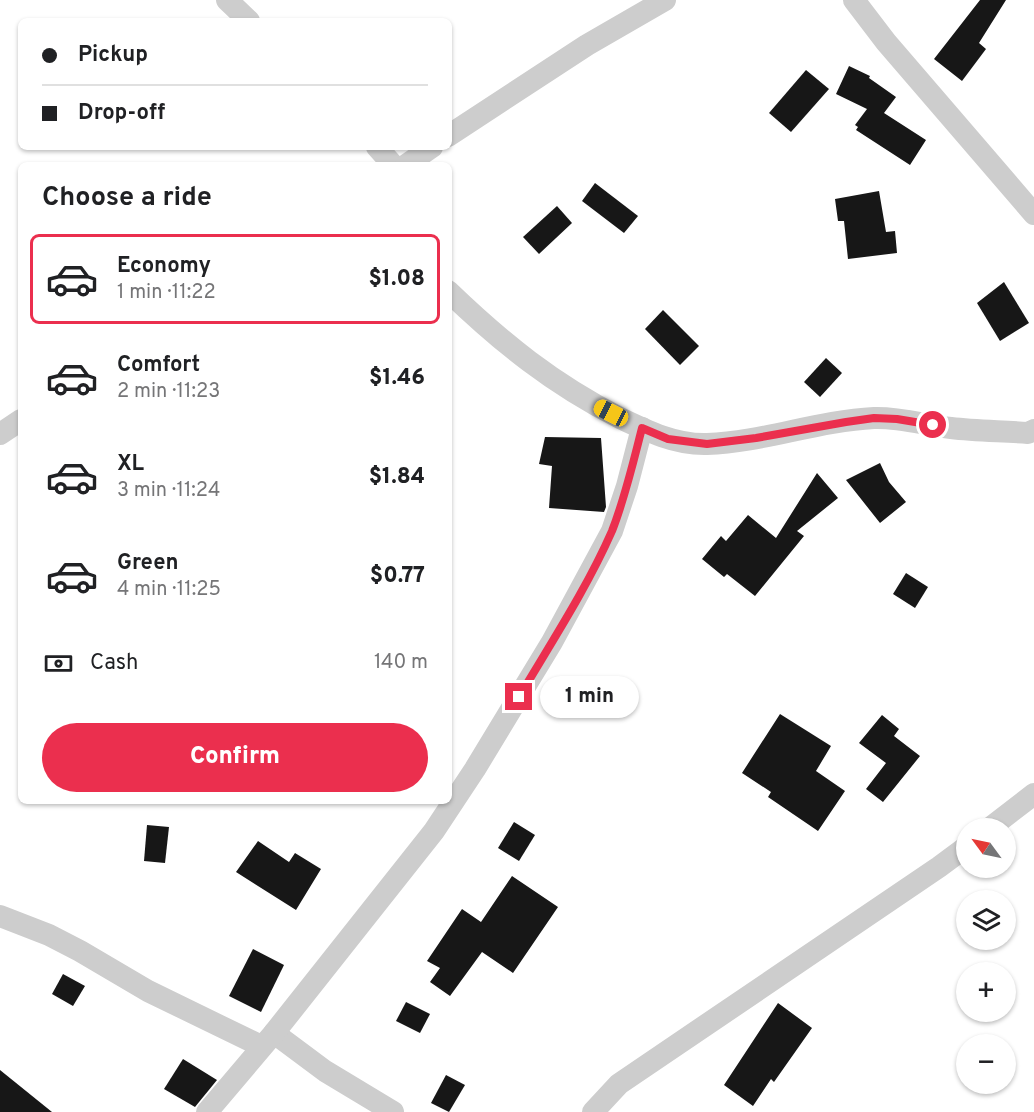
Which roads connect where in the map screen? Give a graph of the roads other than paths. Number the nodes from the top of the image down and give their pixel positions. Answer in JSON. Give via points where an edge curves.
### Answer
{"nodes":[{"id":1,"x":227,"y":0,"type":"edge"},
{"id":2,"x":665,"y":0,"type":"edge"},
{"id":3,"x":854,"y":0,"type":"edge"},
{"id":4,"x":246,"y":18,"type":"edge"},
{"id":5,"x":452,"y":133,"type":"edge"},
{"id":6,"x":380,"y":150,"type":"edge"},
{"id":7,"x":428,"y":150,"type":"edge"},
{"id":8,"x":390,"y":162,"type":"edge"},
{"id":9,"x":410,"y":162,"type":"edge"},
{"id":10,"x":1034,"y":214,"type":"edge"},
{"id":11,"x":452,"y":295,"type":"edge"},
{"id":12,"x":18,"y":422,"type":"edge"},
{"id":13,"x":642,"y":428,"type":"junction"},
{"id":14,"x":1034,"y":430,"type":"edge"},
{"id":15,"x":0,"y":434,"type":"edge"},
{"id":16,"x":1034,"y":794,"type":"edge"},
{"id":17,"x":452,"y":803,"type":"edge"},
{"id":18,"x":452,"y":804,"type":"edge"},
{"id":19,"x":1003,"y":818,"type":"edge"},
{"id":20,"x":956,"y":854,"type":"edge"},
{"id":21,"x":0,"y":916,"type":"edge"},
{"id":22,"x":267,"y":1039,"type":"junction"},
{"id":23,"x":207,"y":1112,"type":"edge"},
{"id":24,"x":393,"y":1112,"type":"edge"},
{"id":25,"x":593,"y":1112,"type":"edge"}],
"edges":[{"from":1,"to":4,"type":"street"},
{"from":2,"to":5,"type":"street","via":[[587,45]]},
{"from":3,"to":10,"type":"street","via":[[885,42]]},
{"from":6,"to":8,"type":"street"},
{"from":7,"to":9,"type":"street"},
{"from":11,"to":13,"type":"street","via":[[539,370],[595,405]]},
{"from":12,"to":15,"type":"street"},
{"from":13,"to":14,"type":"street","via":[[668,439],[707,444],[874,418],[950,428],[1028,433]]},
{"from":13,"to":17,"type":"street","via":[[612,531],[552,642]]},
{"from":16,"to":19,"type":"street"},
{"from":18,"to":22,"type":"street"},
{"from":20,"to":25,"type":"street","via":[[619,1084]]},
{"from":21,"to":22,"type":"street","via":[[49,935],[148,992]]},
{"from":22,"to":23,"type":"street"},
{"from":22,"to":24,"type":"street"}]}
